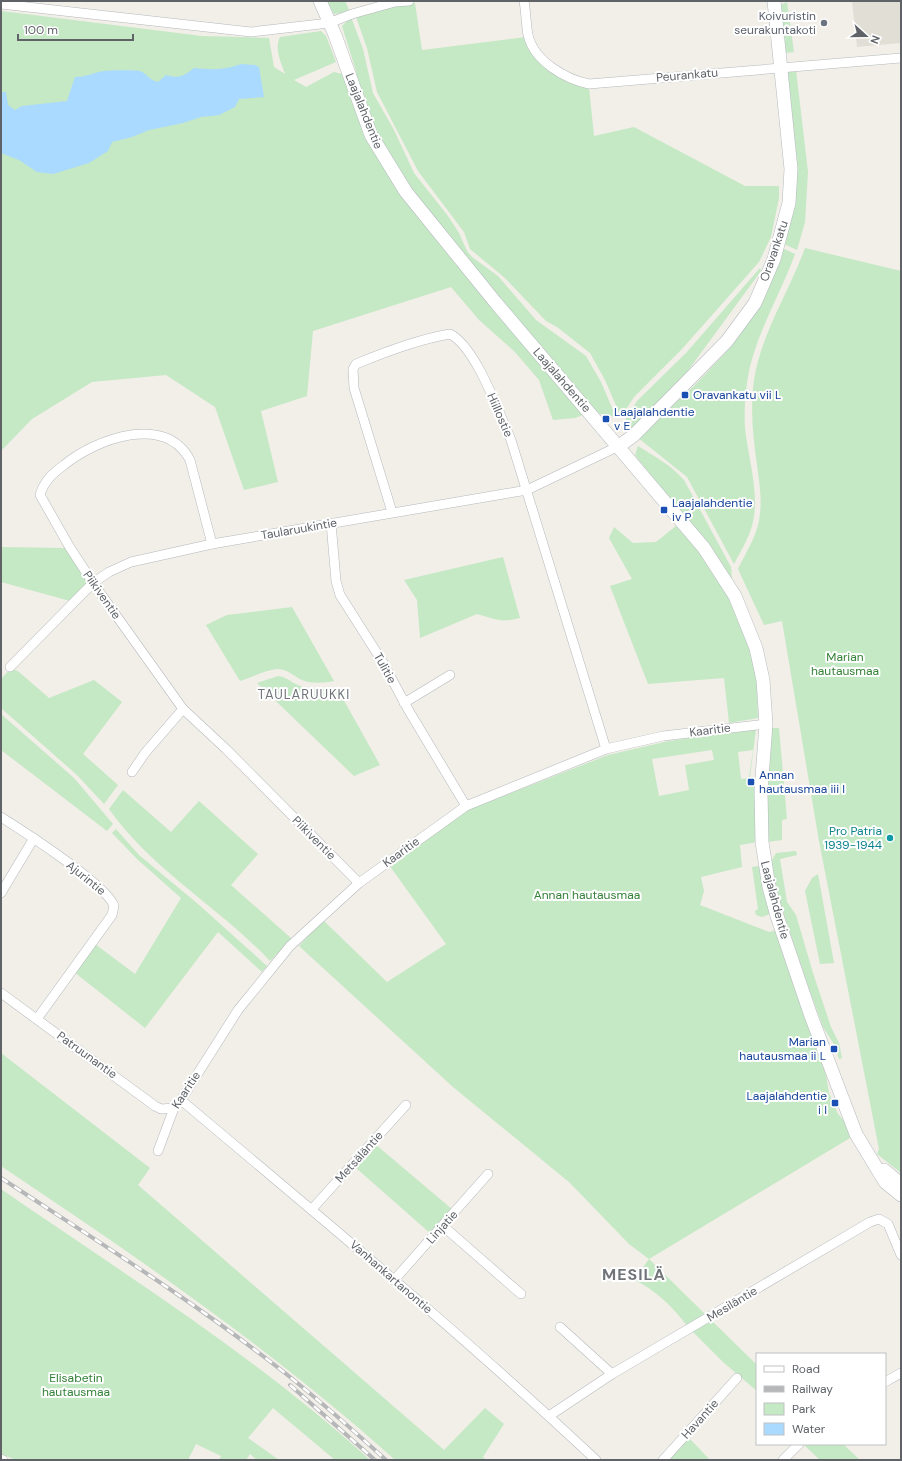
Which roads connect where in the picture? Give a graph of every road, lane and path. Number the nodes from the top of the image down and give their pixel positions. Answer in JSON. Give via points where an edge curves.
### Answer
{"nodes":[{"id":1,"x":320,"y":1,"type":"edge"},
{"id":2,"x":409,"y":1,"type":"edge"},
{"id":3,"x":524,"y":1,"type":"edge"},
{"id":4,"x":774,"y":1,"type":"edge"},
{"id":5,"x":1,"y":4,"type":"edge"},
{"id":6,"x":329,"y":23,"type":"junction"},
{"id":7,"x":901,"y":58,"type":"edge"},
{"id":8,"x":781,"y":68,"type":"junction"},
{"id":9,"x":619,"y":446,"type":"junction"},
{"id":10,"x":528,"y":490,"type":"junction"},
{"id":11,"x":392,"y":512,"type":"junction"},
{"id":12,"x":331,"y":523,"type":"junction"},
{"id":13,"x":212,"y":544,"type":"junction"},
{"id":14,"x":93,"y":582,"type":"junction"},
{"id":15,"x":10,"y":666,"type":"dead end"},
{"id":16,"x":450,"y":675,"type":"dead end"},
{"id":17,"x":404,"y":703,"type":"junction"},
{"id":18,"x":183,"y":709,"type":"junction"},
{"id":19,"x":766,"y":724,"type":"junction"},
{"id":20,"x":606,"y":749,"type":"junction"},
{"id":21,"x":132,"y":772,"type":"dead end"},
{"id":22,"x":466,"y":806,"type":"junction"},
{"id":23,"x":1,"y":817,"type":"edge"},
{"id":24,"x":34,"y":838,"type":"junction"},
{"id":25,"x":359,"y":883,"type":"junction"},
{"id":26,"x":1,"y":893,"type":"edge"},
{"id":27,"x":1,"y":993,"type":"edge"},
{"id":28,"x":37,"y":1018,"type":"junction"},
{"id":29,"x":181,"y":1100,"type":"junction"},
{"id":30,"x":406,"y":1105,"type":"dead end"},
{"id":31,"x":174,"y":1108,"type":"junction"},
{"id":32,"x":158,"y":1151,"type":"dead end"},
{"id":33,"x":869,"y":1157,"type":"junction"},
{"id":34,"x":488,"y":1174,"type":"dead end"},
{"id":35,"x":901,"y":1184,"type":"edge"},
{"id":36,"x":901,"y":1195,"type":"edge"},
{"id":37,"x":312,"y":1210,"type":"junction"},
{"id":38,"x":443,"y":1226,"type":"junction"},
{"id":39,"x":901,"y":1255,"type":"edge"},
{"id":40,"x":395,"y":1279,"type":"junction"},
{"id":41,"x":521,"y":1294,"type":"dead end"},
{"id":42,"x":560,"y":1327,"type":"dead end"},
{"id":43,"x":901,"y":1373,"type":"edge"},
{"id":44,"x":612,"y":1374,"type":"junction"},
{"id":45,"x":737,"y":1378,"type":"dead end"},
{"id":46,"x":886,"y":1381,"type":"edge"},
{"id":47,"x":550,"y":1416,"type":"junction"},
{"id":48,"x":798,"y":1445,"type":"edge"},
{"id":49,"x":596,"y":1460,"type":"edge"},
{"id":50,"x":663,"y":1460,"type":"edge"},
{"id":51,"x":783,"y":1460,"type":"edge"}],
"edges":[{"from":1,"to":6,"type":"street","name":"Laajalahdentie"},
{"from":2,"to":6,"type":"street","via":[[395,2]]},
{"from":3,"to":8,"type":"street","name":"Peurankatu","via":[[528,36],[533,47],[555,70],[577,82],[607,83]]},
{"from":4,"to":8,"type":"street","name":"Oravankatu"},
{"from":5,"to":6,"type":"street","via":[[239,32],[270,31]]},
{"from":6,"to":9,"type":"street","name":"Laajalahdentie","via":[[371,135],[406,192],[496,303]]},
{"from":7,"to":8,"type":"street","name":"Peurankatu"},
{"from":8,"to":9,"type":"street","name":"Oravankatu","via":[[791,169],[789,203],[774,259],[763,285],[755,303],[727,341],[633,436]]},
{"from":9,"to":10,"type":"street","name":"Taularuukintie"},
{"from":9,"to":19,"type":"street","name":"Laajalahdentie","via":[[704,548],[735,596],[748,624],[761,664]]},
{"from":10,"to":11,"type":"street","name":"Taularuukintie"},
{"from":10,"to":11,"type":"street","name":"Hiillostie","via":[[511,440],[492,396],[470,353],[450,334],[364,361],[356,364],[353,369],[354,388]]},
{"from":10,"to":20,"type":"street","name":"Hiillostie"},
{"from":11,"to":12,"type":"street","name":"Taularuukintie"},
{"from":12,"to":13,"type":"street","name":"Taularuukintie"},
{"from":12,"to":17,"type":"street","name":"Tulitie","via":[[335,574],[340,595],[382,661]]},
{"from":13,"to":14,"type":"street","name":"Taularuukintie","via":[[131,562]]},
{"from":13,"to":14,"type":"street","name":"Piikiventie","via":[[190,460],[184,449],[175,442],[158,436],[140,434],[100,442],[76,455],[58,470],[46,481],[40,495]]},
{"from":14,"to":15,"type":"street","name":"Taularuukintie"},
{"from":14,"to":18,"type":"street","name":"Piikiventie"},
{"from":16,"to":17,"type":"street"},
{"from":17,"to":22,"type":"street","name":"Tulitie"},
{"from":18,"to":21,"type":"street"},
{"from":18,"to":25,"type":"street","name":"Piikiventie"},
{"from":19,"to":20,"type":"street","name":"Kaaritie","via":[[663,736]]},
{"from":19,"to":33,"type":"street","name":"Laajalahdentie","via":[[760,810],[769,887],[811,1016],[856,1134]]},
{"from":20,"to":22,"type":"street","name":"Kaaritie"},
{"from":22,"to":25,"type":"street","name":"Kaaritie"},
{"from":23,"to":24,"type":"street","name":"Ajurintie"},
{"from":24,"to":26,"type":"street"},
{"from":24,"to":28,"type":"street","name":"Ajurintie","via":[[107,894],[114,906],[112,915]]},
{"from":25,"to":29,"type":"street","name":"Kaaritie","via":[[290,946],[263,977],[238,1010]]},
{"from":27,"to":28,"type":"street","name":"Patruunantie"},
{"from":28,"to":31,"type":"street","name":"Patruunantie","via":[[155,1106],[161,1109]]},
{"from":29,"to":31,"type":"street","name":"Kaaritie"},
{"from":29,"to":37,"type":"street","name":"Vanhankartanontie"},
{"from":30,"to":37,"type":"street","name":"Metsäläntie"},
{"from":31,"to":32,"type":"street","name":"Kaaritie"},
{"from":33,"to":35,"type":"street","name":"Laajalahdentie"},
{"from":33,"to":36,"type":"street","name":"Laajalahdentie","via":[[890,1188]]},
{"from":34,"to":38,"type":"street","name":"Linjatie"},
{"from":37,"to":40,"type":"street","name":"Vanhankartanontie"},
{"from":38,"to":40,"type":"street","name":"Linjatie"},
{"from":38,"to":41,"type":"street"},
{"from":39,"to":44,"type":"street","name":"Mesiläntie","via":[[888,1224],[879,1219],[870,1222]]},
{"from":40,"to":47,"type":"street","name":"Vanhankartanontie"},
{"from":42,"to":44,"type":"street"},
{"from":43,"to":46,"type":"street"},
{"from":44,"to":47,"type":"street","name":"Mesiläntie"},
{"from":45,"to":50,"type":"street","name":"Havantie"},
{"from":47,"to":49,"type":"street","name":"Vanhankartanontie"},
{"from":48,"to":51,"type":"street"}]}
